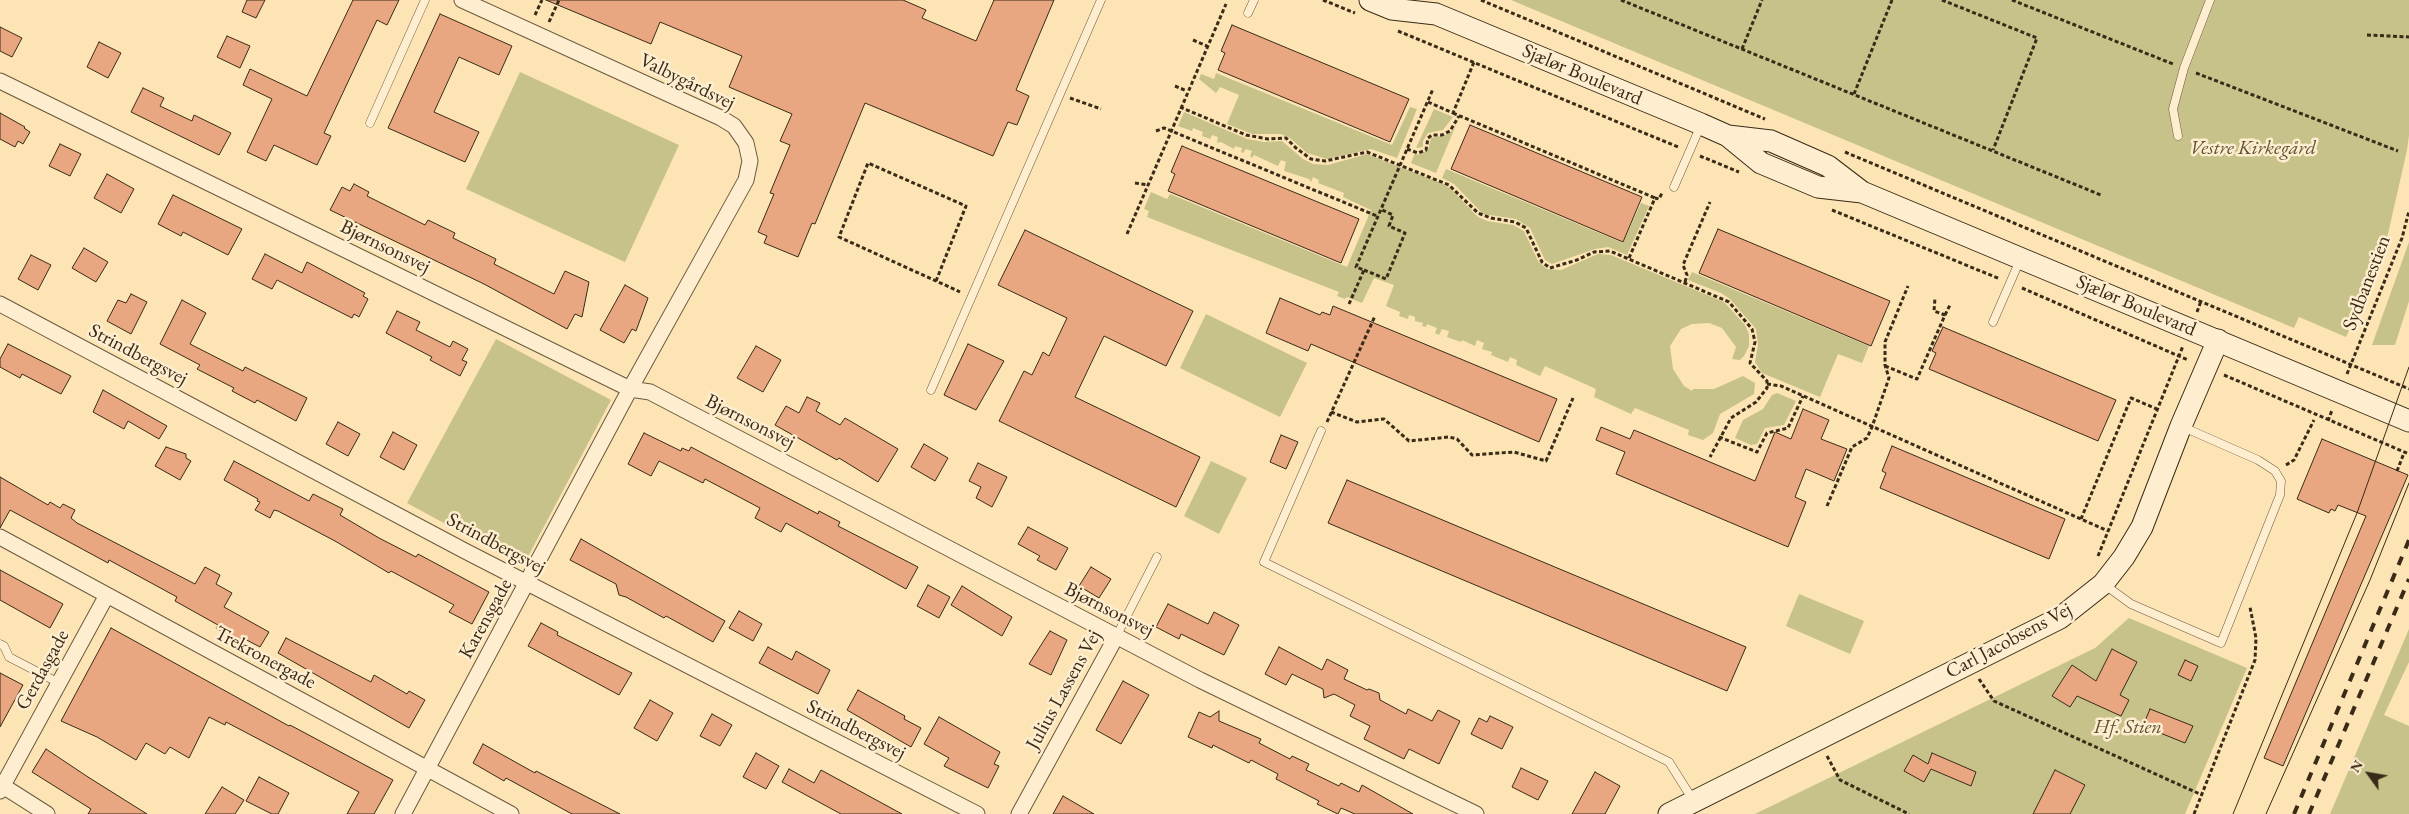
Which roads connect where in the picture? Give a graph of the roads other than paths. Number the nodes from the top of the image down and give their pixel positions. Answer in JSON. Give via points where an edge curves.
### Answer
{"nodes":[{"id":1,"x":425,"y":0,"type":"edge"},
{"id":2,"x":462,"y":0,"type":"edge"},
{"id":3,"x":1101,"y":0,"type":"edge"},
{"id":4,"x":1254,"y":0,"type":"edge"},
{"id":5,"x":1419,"y":0,"type":"edge"},
{"id":6,"x":2210,"y":0,"type":"edge"},
{"id":7,"x":1367,"y":8,"type":"edge"},
{"id":8,"x":1248,"y":13,"type":"dead end"},
{"id":9,"x":1436,"y":14,"type":"junction"},
{"id":10,"x":0,"y":80,"type":"edge"},
{"id":11,"x":370,"y":123,"type":"dead end"},
{"id":12,"x":1701,"y":124,"type":"junction"},
{"id":13,"x":2178,"y":136,"type":"dead end"},
{"id":14,"x":1674,"y":187,"type":"dead end"},
{"id":15,"x":2021,"y":258,"type":"junction"},
{"id":16,"x":0,"y":304,"type":"edge"},
{"id":17,"x":1993,"y":322,"type":"dead end"},
{"id":18,"x":2218,"y":340,"type":"junction"},
{"id":19,"x":630,"y":389,"type":"junction"},
{"id":20,"x":932,"y":390,"type":"dead end"},
{"id":21,"x":2409,"y":421,"type":"edge"},
{"id":22,"x":2181,"y":426,"type":"junction"},
{"id":23,"x":1322,"y":431,"type":"road end"},
{"id":24,"x":0,"y":537,"type":"edge"},
{"id":25,"x":1157,"y":557,"type":"dead end"},
{"id":26,"x":528,"y":584,"type":"junction"},
{"id":27,"x":2103,"y":584,"type":"junction"},
{"id":28,"x":107,"y":595,"type":"junction"},
{"id":29,"x":1116,"y":637,"type":"junction"},
{"id":30,"x":0,"y":644,"type":"edge"},
{"id":31,"x":59,"y":683,"type":"junction"},
{"id":32,"x":428,"y":769,"type":"junction"},
{"id":33,"x":1,"y":789,"type":"edge"},
{"id":34,"x":1693,"y":800,"type":"junction"},
{"id":35,"x":47,"y":814,"type":"edge"},
{"id":36,"x":403,"y":814,"type":"edge"},
{"id":37,"x":511,"y":814,"type":"edge"},
{"id":38,"x":977,"y":814,"type":"edge"},
{"id":39,"x":1019,"y":814,"type":"edge"},
{"id":40,"x":1476,"y":814,"type":"edge"},
{"id":41,"x":1669,"y":814,"type":"edge"}],
"edges":[{"from":1,"to":11,"type":"lane"},
{"from":2,"to":19,"type":"street","name":"Valbygårdsvej","via":[[721,118],[734,126],[746,143],[750,161],[746,180]]},
{"from":3,"to":20,"type":"lane"},
{"from":4,"to":8,"type":"lane"},
{"from":5,"to":9,"type":"street","name":"Sjælør Boulevard"},
{"from":6,"to":13,"type":"lane","via":[[2184,68],[2173,109]]},
{"from":7,"to":9,"type":"street","name":"Sjælør Boulevard"},
{"from":9,"to":12,"type":"street","name":"Sjælør Boulevard"},
{"from":10,"to":19,"type":"street","name":"Bjørnsonsvej"},
{"from":12,"to":14,"type":"lane"},
{"from":12,"to":15,"type":"street","name":"Sjælør Boulevard","via":[[1728,136],[1761,163],[1818,188],[1862,192]]},
{"from":15,"to":17,"type":"lane"},
{"from":15,"to":18,"type":"street","name":"Sjælør Boulevard"},
{"from":16,"to":26,"type":"street","name":"Strindbergsvej"},
{"from":18,"to":21,"type":"street","name":"Sjælør Boulevard"},
{"from":18,"to":22,"type":"street","name":"Carl Jacobsens Vej"},
{"from":19,"to":26,"type":"street","name":"Karensgade"},
{"from":19,"to":29,"type":"street","name":"Bjørnsonsvej","via":[[650,392]]},
{"from":22,"to":27,"type":"street","name":"Carl Jacobsens Vej","via":[[2142,527]]},
{"from":22,"to":27,"type":"lane","via":[[2275,471],[2280,481],[2280,496],[2221,643],[2131,604]]},
{"from":23,"to":34,"type":"lane","via":[[1264,562],[1669,762]]},
{"from":24,"to":28,"type":"street","name":"Trekronergade"},
{"from":25,"to":29,"type":"lane","name":"Julius Lassens Vej"},
{"from":26,"to":32,"type":"street","name":"Karensgade"},
{"from":26,"to":38,"type":"street","name":"Strindbergsvej"},
{"from":27,"to":34,"type":"street","name":"Carl Jacobsens Vej","via":[[2060,618]]},
{"from":28,"to":31,"type":"street","name":"Gerdasgade"},
{"from":28,"to":32,"type":"street","name":"Trekronergade"},
{"from":29,"to":39,"type":"street","name":"Julius Lassens Vej"},
{"from":29,"to":40,"type":"street","name":"Bjørnsonsvej"},
{"from":30,"to":31,"type":"lane","via":[[9,657]]},
{"from":31,"to":33,"type":"street","name":"Gerdasgade"},
{"from":32,"to":36,"type":"street","name":"Karensgade"},
{"from":32,"to":37,"type":"street","name":"Trekronergade"},
{"from":33,"to":35,"type":"street"},
{"from":34,"to":41,"type":"street","name":"Carl Jacobsens Vej"}]}
